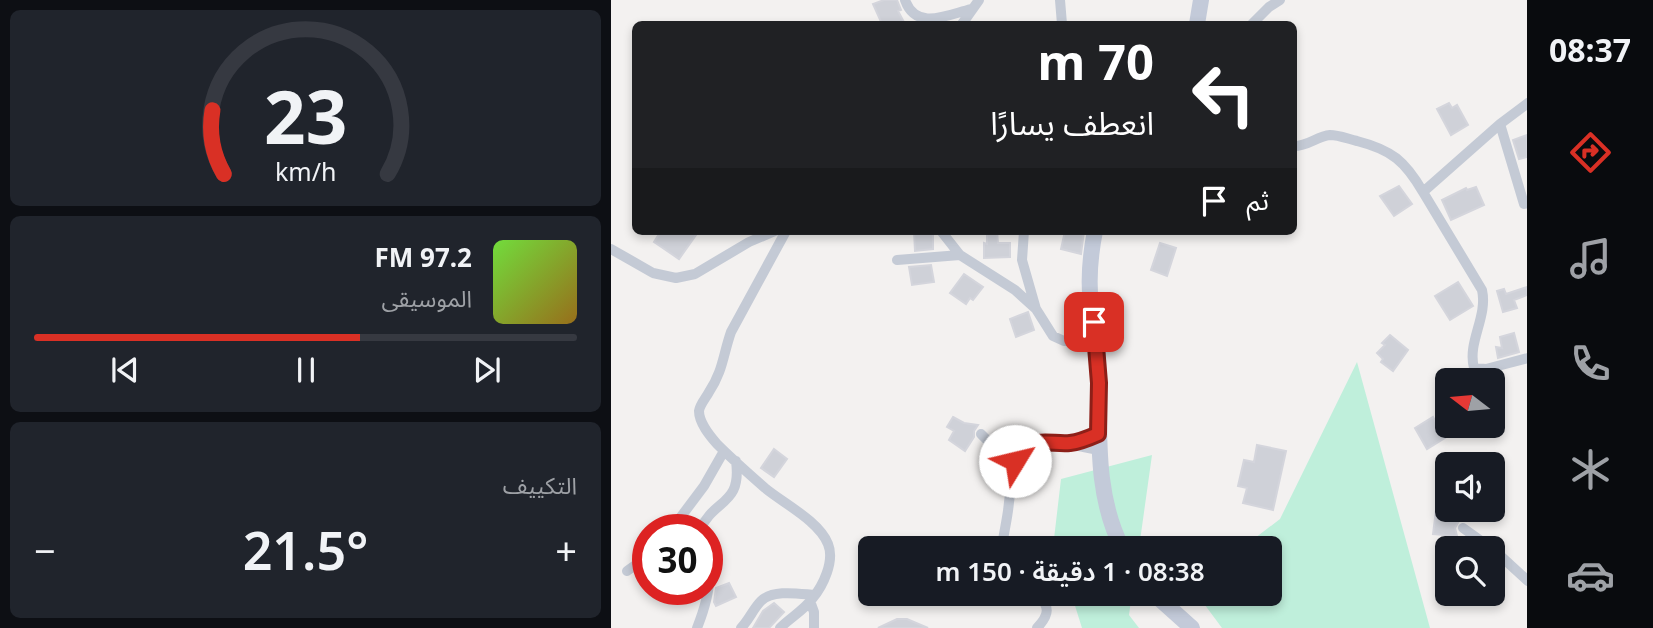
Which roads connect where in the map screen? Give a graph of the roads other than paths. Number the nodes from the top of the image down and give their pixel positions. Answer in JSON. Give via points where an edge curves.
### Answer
{"nodes":[{"id":1,"x":905,"y":0,"type":"edge"},
{"id":2,"x":1060,"y":0,"type":"edge"},
{"id":3,"x":1201,"y":0,"type":"edge"},
{"id":4,"x":1281,"y":0,"type":"edge"},
{"id":5,"x":975,"y":4,"type":"edge"},
{"id":6,"x":964,"y":21,"type":"edge"},
{"id":7,"x":1062,"y":21,"type":"edge"},
{"id":8,"x":1198,"y":21,"type":"edge"},
{"id":9,"x":1255,"y":21,"type":"edge"},
{"id":10,"x":1527,"y":103,"type":"edge"},
{"id":11,"x":1500,"y":124,"type":"junction"},
{"id":12,"x":1297,"y":146,"type":"edge"},
{"id":13,"x":1423,"y":192,"type":"junction"},
{"id":14,"x":1527,"y":203,"type":"edge"},
{"id":15,"x":766,"y":235,"type":"edge"},
{"id":16,"x":784,"y":235,"type":"edge"},
{"id":17,"x":944,"y":235,"type":"edge"},
{"id":18,"x":1024,"y":235,"type":"edge"},
{"id":19,"x":1094,"y":235,"type":"edge"},
{"id":20,"x":611,"y":249,"type":"edge"},
{"id":21,"x":960,"y":255,"type":"junction"},
{"id":22,"x":897,"y":260,"type":"dead end"},
{"id":23,"x":1036,"y":309,"type":"junction"},
{"id":24,"x":1097,"y":340,"type":"junction"},
{"id":25,"x":1527,"y":358,"type":"edge"},
{"id":26,"x":981,"y":434,"type":"dead end"},
{"id":27,"x":1099,"y":442,"type":"junction"},
{"id":28,"x":724,"y":451,"type":"junction"},
{"id":29,"x":1019,"y":452,"type":"junction"},
{"id":30,"x":736,"y":461,"type":"junction"},
{"id":31,"x":683,"y":514,"type":"edge"},
{"id":32,"x":712,"y":514,"type":"edge"},
{"id":33,"x":1463,"y":527,"type":"dead end"},
{"id":34,"x":1004,"y":536,"type":"edge"},
{"id":35,"x":1116,"y":536,"type":"edge"},
{"id":36,"x":1475,"y":536,"type":"edge"},
{"id":37,"x":1505,"y":560,"type":"edge"},
{"id":38,"x":632,"y":567,"type":"edge"},
{"id":39,"x":627,"y":571,"type":"dead end"},
{"id":40,"x":1527,"y":581,"type":"edge"},
{"id":41,"x":813,"y":598,"type":"junction"},
{"id":42,"x":704,"y":605,"type":"edge"},
{"id":43,"x":1047,"y":606,"type":"edge"},
{"id":44,"x":1167,"y":606,"type":"edge"},
{"id":45,"x":698,"y":625,"type":"edge"},
{"id":46,"x":710,"y":628,"type":"edge"},
{"id":47,"x":741,"y":628,"type":"edge"},
{"id":48,"x":780,"y":628,"type":"edge"},
{"id":49,"x":814,"y":628,"type":"edge"},
{"id":50,"x":1037,"y":628,"type":"edge"},
{"id":51,"x":1192,"y":628,"type":"edge"}],
"edges":[{"from":1,"to":5,"type":"street","via":[[910,12],[923,19]]},
{"from":2,"to":7,"type":"street"},
{"from":3,"to":8,"type":"street"},
{"from":4,"to":9,"type":"street"},
{"from":5,"to":6,"type":"street"},
{"from":10,"to":11,"type":"street"},
{"from":11,"to":13,"type":"street"},
{"from":11,"to":14,"type":"street"},
{"from":12,"to":13,"type":"street","via":[[1331,135],[1375,146],[1398,158]]},
{"from":13,"to":25,"type":"street","via":[[1482,290],[1483,307],[1472,351],[1474,368]]},
{"from":15,"to":20,"type":"street","via":[[695,274],[676,278],[653,273]]},
{"from":16,"to":28,"type":"street","via":[[735,325],[721,370],[699,411],[706,429]]},
{"from":17,"to":21,"type":"street"},
{"from":18,"to":23,"type":"street","via":[[1022,260]]},
{"from":19,"to":24,"type":"street","via":[[1091,304]]},
{"from":21,"to":22,"type":"street"},
{"from":21,"to":23,"type":"street"},
{"from":23,"to":24,"type":"street","via":[[1057,339]]},
{"from":24,"to":27,"type":"street"},
{"from":26,"to":29,"type":"street","via":[[1003,453]]},
{"from":27,"to":29,"type":"street","via":[[1081,448],[1046,441]]},
{"from":27,"to":35,"type":"street","via":[[1104,491]]},
{"from":28,"to":30,"type":"street"},
{"from":28,"to":31,"type":"street"},
{"from":29,"to":34,"type":"street"},
{"from":30,"to":32,"type":"street","via":[[736,485]]},
{"from":30,"to":41,"type":"street","via":[[825,538],[830,561]]},
{"from":33,"to":36,"type":"street"},
{"from":37,"to":40,"type":"street"},
{"from":38,"to":39,"type":"street"},
{"from":41,"to":47,"type":"street","via":[[768,596]]},
{"from":41,"to":48,"type":"street"},
{"from":41,"to":49,"type":"street"},
{"from":42,"to":45,"type":"street"},
{"from":43,"to":50,"type":"street"},
{"from":44,"to":51,"type":"street"},
{"from":45,"to":46,"type":"street"}]}
